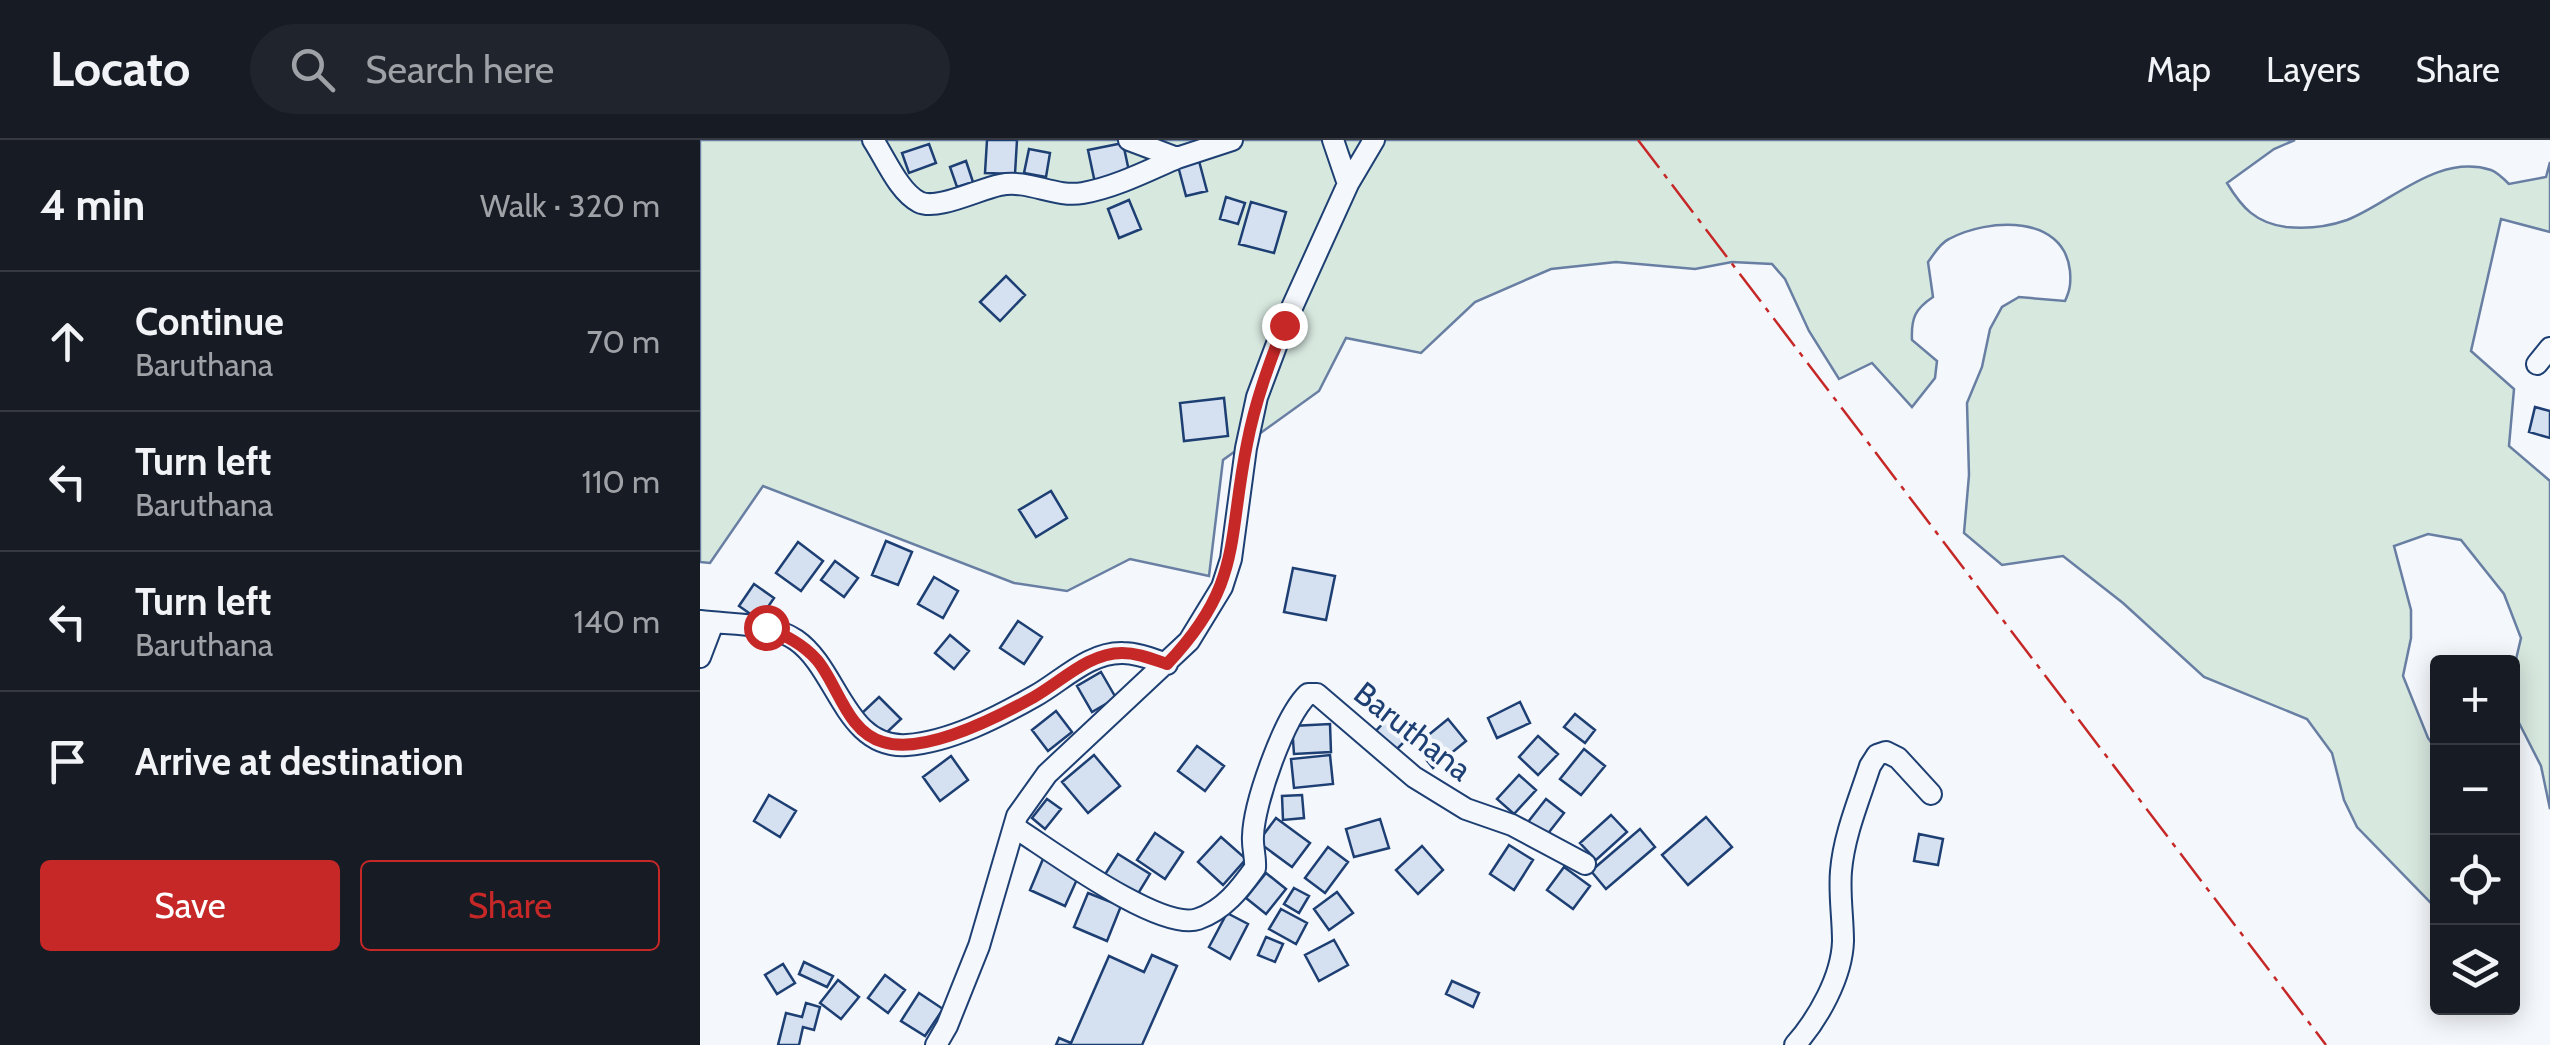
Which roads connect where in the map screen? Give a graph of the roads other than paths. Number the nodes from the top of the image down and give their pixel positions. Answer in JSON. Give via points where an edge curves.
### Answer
{"nodes":[{"id":1,"x":874,"y":140,"type":"edge"},
{"id":2,"x":1130,"y":140,"type":"edge"},
{"id":3,"x":1232,"y":140,"type":"edge"},
{"id":4,"x":1333,"y":140,"type":"edge"},
{"id":5,"x":1374,"y":140,"type":"edge"},
{"id":6,"x":1177,"y":158,"type":"junction"},
{"id":7,"x":1348,"y":184,"type":"junction"},
{"id":8,"x":706,"y":622,"type":"edge"},
{"id":9,"x":700,"y":657,"type":"edge"},
{"id":10,"x":1167,"y":664,"type":"junction"},
{"id":11,"x":1931,"y":794,"type":"dead end"},
{"id":12,"x":1014,"y":826,"type":"junction"},
{"id":13,"x":1585,"y":864,"type":"dead end"},
{"id":14,"x":936,"y":1045,"type":"edge"},
{"id":15,"x":1795,"y":1045,"type":"edge"}],
"edges":[{"from":1,"to":6,"type":"street","via":[[911,198],[922,204],[1005,184],[1084,193]]},
{"from":2,"to":6,"type":"street"},
{"from":3,"to":6,"type":"street"},
{"from":4,"to":7,"type":"street"},
{"from":5,"to":7,"type":"street"},
{"from":7,"to":10,"type":"street","via":[[1257,397],[1222,586],[1205,620]]},
{"from":8,"to":9,"type":"street"},
{"from":8,"to":10,"type":"street","via":[[766,627],[796,640],[819,662],[855,722],[880,742],[904,745],[975,724],[1105,656]]},
{"from":10,"to":12,"type":"street","via":[[1048,774]]},
{"from":11,"to":15,"type":"street","via":[[1886,752],[1870,766],[1841,872],[1843,946],[1832,985]]},
{"from":12,"to":13,"type":"street","name":"Baruthana","via":[[1146,909],[1194,920],[1221,907],[1256,868],[1252,838],[1285,725],[1297,705],[1316,694],[1414,777]]},
{"from":12,"to":14,"type":"street","via":[[979,946]]}]}
